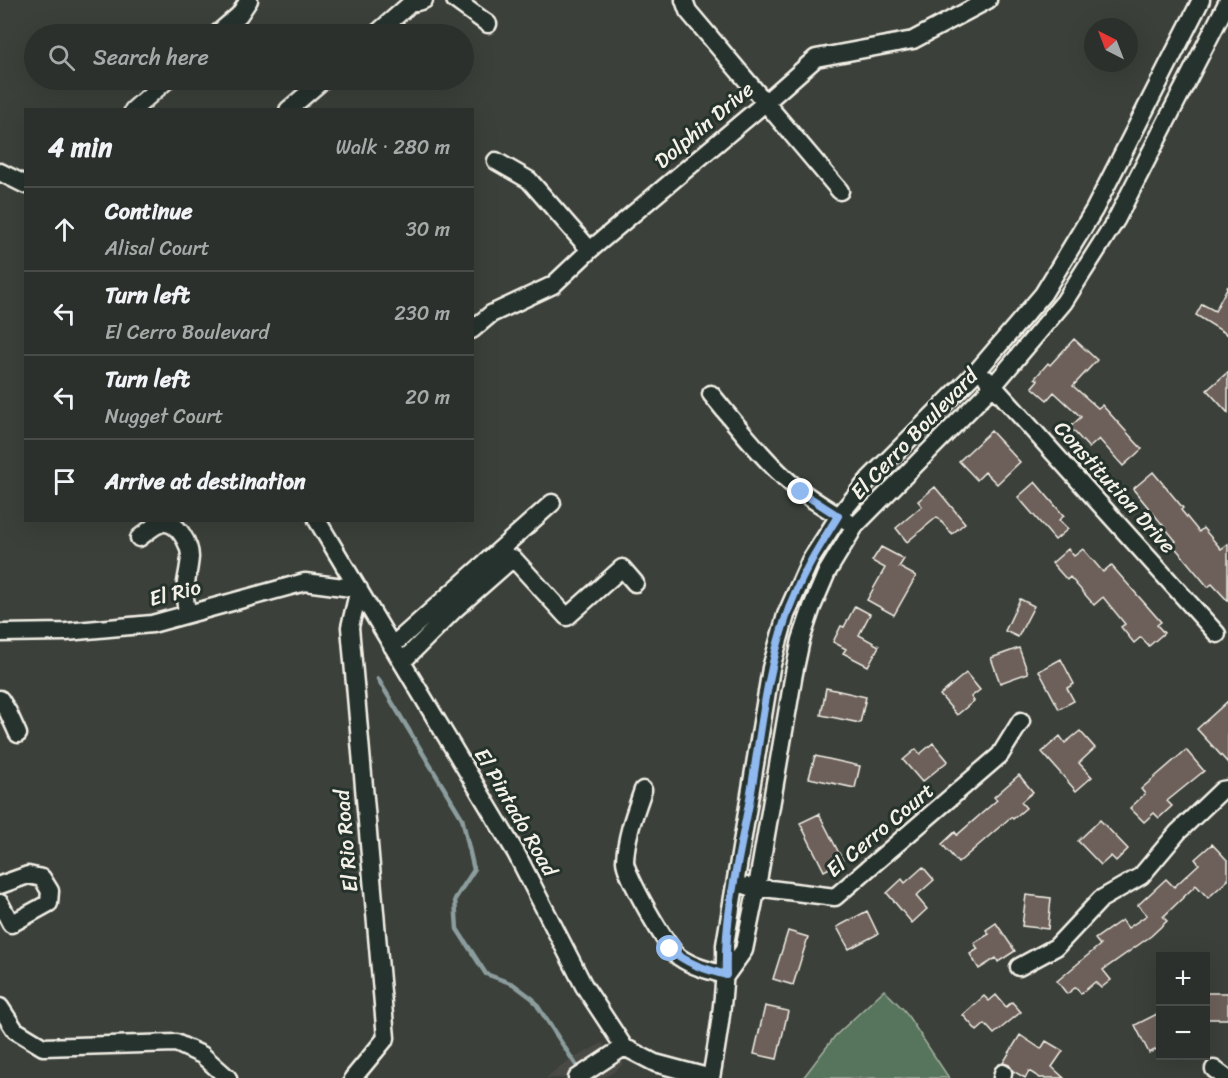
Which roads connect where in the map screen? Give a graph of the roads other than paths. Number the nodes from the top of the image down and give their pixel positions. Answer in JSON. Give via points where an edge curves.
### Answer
{"nodes":[{"id":1,"x":249,"y":0,"type":"edge"},
{"id":2,"x":424,"y":0,"type":"edge"},
{"id":3,"x":454,"y":0,"type":"edge"},
{"id":4,"x":684,"y":0,"type":"edge"},
{"id":5,"x":988,"y":0,"type":"edge"},
{"id":6,"x":1201,"y":0,"type":"edge"},
{"id":7,"x":1228,"y":0,"type":"edge"},
{"id":8,"x":229,"y":24,"type":"edge"},
{"id":9,"x":387,"y":24,"type":"edge"},
{"id":10,"x":488,"y":24,"type":"dead end"},
{"id":11,"x":156,"y":90,"type":"edge"},
{"id":12,"x":311,"y":90,"type":"edge"},
{"id":13,"x":766,"y":102,"type":"junction"},
{"id":14,"x":135,"y":108,"type":"edge"},
{"id":15,"x":290,"y":108,"type":"edge"},
{"id":16,"x":496,"y":160,"type":"dead end"},
{"id":17,"x":0,"y":172,"type":"edge"},
{"id":18,"x":24,"y":184,"type":"edge"},
{"id":19,"x":840,"y":191,"type":"dead end"},
{"id":20,"x":590,"y":250,"type":"junction"},
{"id":21,"x":474,"y":328,"type":"edge"},
{"id":22,"x":978,"y":370,"type":"junction"},
{"id":23,"x":994,"y":385,"type":"junction"},
{"id":24,"x":711,"y":394,"type":"dead end"},
{"id":25,"x":552,"y":503,"type":"dead end"},
{"id":26,"x":838,"y":516,"type":"junction"},
{"id":27,"x":318,"y":522,"type":"edge"},
{"id":28,"x":855,"y":526,"type":"junction"},
{"id":29,"x":139,"y":538,"type":"dead end"},
{"id":30,"x":635,"y":583,"type":"dead end"},
{"id":31,"x":359,"y":589,"type":"junction"},
{"id":32,"x":188,"y":614,"type":"junction"},
{"id":33,"x":0,"y":633,"type":"edge"},
{"id":34,"x":1217,"y":634,"type":"dead end"},
{"id":35,"x":392,"y":646,"type":"junction"},
{"id":36,"x":402,"y":662,"type":"junction"},
{"id":37,"x":0,"y":699,"type":"edge"},
{"id":38,"x":1021,"y":721,"type":"dead end"},
{"id":39,"x":18,"y":734,"type":"dead end"},
{"id":40,"x":1228,"y":789,"type":"edge"},
{"id":41,"x":643,"y":790,"type":"dead end"},
{"id":42,"x":734,"y":884,"type":"junction"},
{"id":43,"x":0,"y":885,"type":"edge"},
{"id":44,"x":757,"y":888,"type":"junction"},
{"id":45,"x":0,"y":903,"type":"edge"},
{"id":46,"x":1019,"y":968,"type":"dead end"},
{"id":47,"x":726,"y":975,"type":"junction"},
{"id":48,"x":0,"y":1007,"type":"edge"},
{"id":49,"x":624,"y":1047,"type":"junction"},
{"id":50,"x":228,"y":1078,"type":"edge"},
{"id":51,"x":353,"y":1078,"type":"edge"},
{"id":52,"x":577,"y":1078,"type":"edge"},
{"id":53,"x":711,"y":1078,"type":"edge"}],
"edges":[{"from":1,"to":8,"type":"street"},
{"from":2,"to":9,"type":"street","via":[[410,4]]},
{"from":3,"to":10,"type":"street"},
{"from":4,"to":13,"type":"street","via":[[688,11]]},
{"from":5,"to":13,"type":"street","name":"Dolphin Drive","via":[[913,40],[816,58]]},
{"from":6,"to":22,"type":"street","name":"El Cerro Boulevard","via":[[1094,210],[1043,294]]},
{"from":7,"to":23,"type":"street","name":"El Cerro Boulevard","via":[[1116,220],[1064,302]]},
{"from":11,"to":14,"type":"street"},
{"from":12,"to":15,"type":"street"},
{"from":13,"to":19,"type":"street"},
{"from":13,"to":20,"type":"street","name":"Dolphin Drive"},
{"from":16,"to":20,"type":"street","via":[[529,180]]},
{"from":17,"to":18,"type":"street"},
{"from":20,"to":21,"type":"street","name":"Dolphin Drive","via":[[553,285],[491,314]]},
{"from":22,"to":23,"type":"street","name":"Constitution Drive"},
{"from":22,"to":26,"type":"street","name":"El Cerro Boulevard","via":[[870,478]]},
{"from":23,"to":28,"type":"street","name":"El Cerro Boulevard"},
{"from":23,"to":34,"type":"street","name":"Constitution Drive"},
{"from":24,"to":26,"type":"street","via":[[786,479]]},
{"from":25,"to":35,"type":"street"},
{"from":26,"to":28,"type":"street"},
{"from":26,"to":42,"type":"street","name":"El Cerro Boulevard","via":[[810,561],[780,636],[771,668]]},
{"from":27,"to":31,"type":"street","name":"El Pintado Road"},
{"from":28,"to":44,"type":"street","name":"El Cerro Boulevard","via":[[827,572],[801,640]]},
{"from":29,"to":32,"type":"street","via":[[160,523],[175,526],[183,536],[190,557],[184,587]]},
{"from":30,"to":36,"type":"street","via":[[622,568],[567,617],[513,558]]},
{"from":31,"to":32,"type":"street","name":"El Rio","via":[[304,582]]},
{"from":31,"to":35,"type":"street","name":"El Pintado Road"},
{"from":31,"to":51,"type":"street","name":"El Rio Road","via":[[350,627],[386,1038]]},
{"from":32,"to":33,"type":"street","name":"El Rio","via":[[152,624]]},
{"from":35,"to":36,"type":"street","name":"El Pintado Road"},
{"from":36,"to":49,"type":"street","name":"El Pintado Road","via":[[516,853],[584,986]]},
{"from":37,"to":39,"type":"street"},
{"from":38,"to":44,"type":"street","name":"El Cerro Court","via":[[1000,755],[835,897]]},
{"from":40,"to":46,"type":"street","via":[[1222,790],[1178,832],[1141,876],[1101,899],[1056,947]]},
{"from":41,"to":47,"type":"street","via":[[631,825],[625,864],[670,949],[700,968]]},
{"from":42,"to":44,"type":"street","name":"El Cerro Court"},
{"from":42,"to":47,"type":"street","name":"El Cerro Boulevard","via":[[725,945]]},
{"from":43,"to":45,"type":"street","via":[[28,875],[42,878],[50,891],[49,903],[11,924]]},
{"from":44,"to":47,"type":"street","name":"El Cerro Boulevard","via":[[744,950]]},
{"from":47,"to":53,"type":"street","name":"El Cerro Boulevard"},
{"from":48,"to":50,"type":"street","via":[[15,1030],[44,1047],[176,1043],[202,1055]]},
{"from":49,"to":52,"type":"street"},
{"from":49,"to":53,"type":"street","name":"El Pintado Road","via":[[655,1063]]}]}
